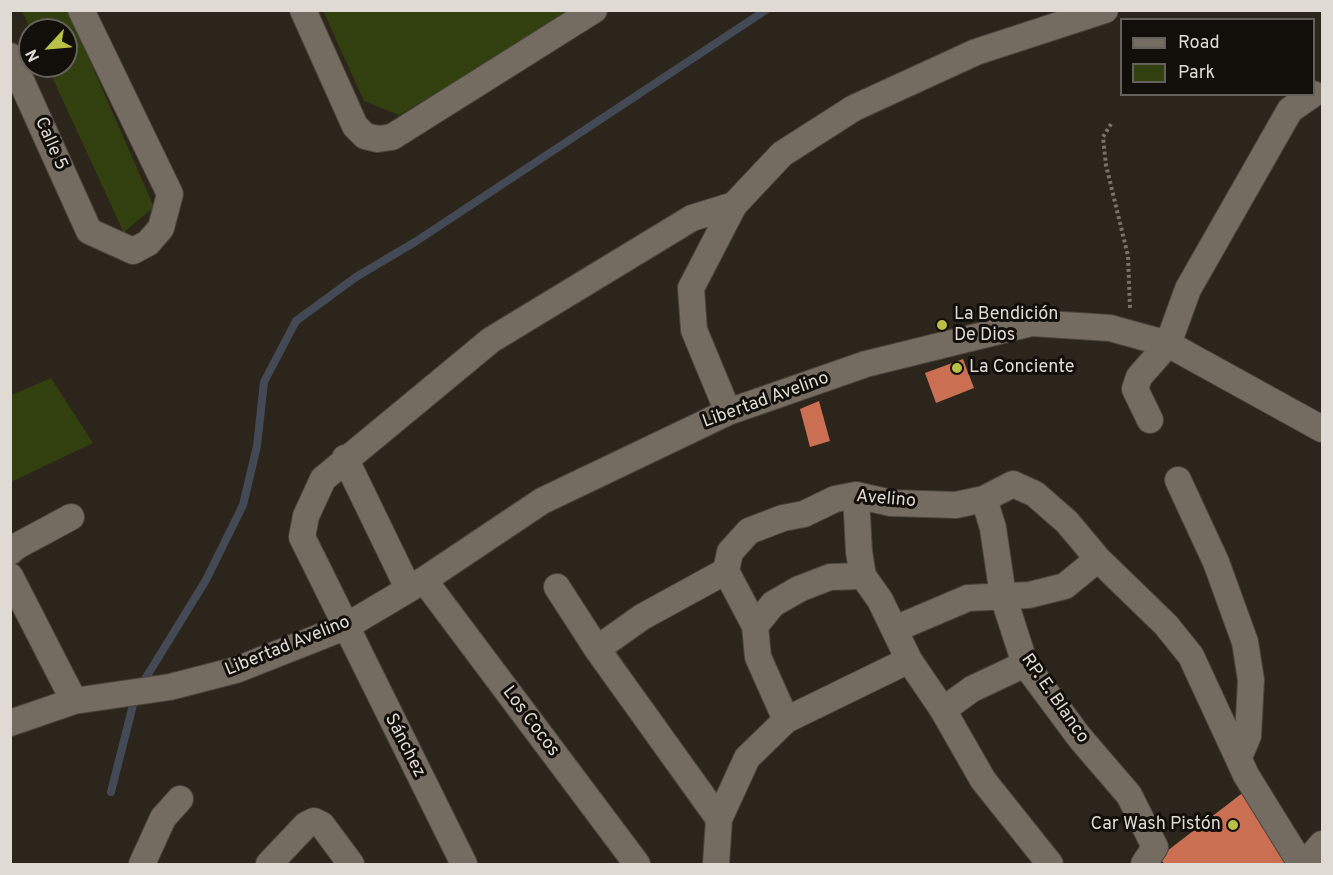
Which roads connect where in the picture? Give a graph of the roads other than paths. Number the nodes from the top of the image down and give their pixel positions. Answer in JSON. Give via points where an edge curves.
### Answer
{"nodes":[{"id":1,"x":81,"y":10,"type":"edge"},
{"id":2,"x":303,"y":10,"type":"edge"},
{"id":3,"x":594,"y":10,"type":"edge"},
{"id":4,"x":1105,"y":10,"type":"edge"},
{"id":5,"x":10,"y":56,"type":"edge"},
{"id":6,"x":1310,"y":96,"type":"edge"},
{"id":7,"x":734,"y":206,"type":"junction"},
{"id":8,"x":1168,"y":344,"type":"junction"},
{"id":9,"x":728,"y":412,"type":"junction"},
{"id":10,"x":1150,"y":420,"type":"dead end"},
{"id":11,"x":1323,"y":429,"type":"edge"},
{"id":12,"x":345,"y":458,"type":"junction"},
{"id":13,"x":1178,"y":480,"type":"dead end"},
{"id":14,"x":856,"y":495,"type":"junction"},
{"id":15,"x":984,"y":499,"type":"junction"},
{"id":16,"x":71,"y":517,"type":"dead end"},
{"id":17,"x":10,"y":552,"type":"edge"},
{"id":18,"x":1098,"y":559,"type":"junction"},
{"id":19,"x":728,"y":561,"type":"junction"},
{"id":20,"x":10,"y":576,"type":"edge"},
{"id":21,"x":863,"y":576,"type":"junction"},
{"id":22,"x":416,"y":584,"type":"junction"},
{"id":23,"x":557,"y":587,"type":"dead end"},
{"id":24,"x":1003,"y":596,"type":"junction"},
{"id":25,"x":754,"y":626,"type":"junction"},
{"id":26,"x":345,"y":627,"type":"junction"},
{"id":27,"x":895,"y":628,"type":"junction"},
{"id":28,"x":597,"y":649,"type":"junction"},
{"id":29,"x":909,"y":660,"type":"junction"},
{"id":30,"x":1025,"y":664,"type":"junction"},
{"id":31,"x":74,"y":701,"type":"junction"},
{"id":32,"x":943,"y":710,"type":"junction"},
{"id":33,"x":786,"y":720,"type":"junction"},
{"id":34,"x":10,"y":723,"type":"edge"},
{"id":35,"x":1239,"y":757,"type":"junction"},
{"id":36,"x":180,"y":799,"type":"dead end"},
{"id":37,"x":719,"y":819,"type":"junction"},
{"id":38,"x":1323,"y":844,"type":"edge"},
{"id":39,"x":1149,"y":856,"type":"edge"},
{"id":40,"x":142,"y":864,"type":"edge"},
{"id":41,"x":269,"y":864,"type":"edge"},
{"id":42,"x":351,"y":864,"type":"edge"},
{"id":43,"x":464,"y":864,"type":"edge"},
{"id":44,"x":637,"y":864,"type":"edge"},
{"id":45,"x":716,"y":864,"type":"edge"},
{"id":46,"x":1050,"y":864,"type":"edge"},
{"id":47,"x":1303,"y":864,"type":"edge"}],
"edges":[{"from":1,"to":5,"type":"street","name":"Calle 5","via":[[170,194],[160,228],[148,243],[133,251],[89,231]]},
{"from":2,"to":3,"type":"street","via":[[354,126],[365,136],[378,139],[392,137]]},
{"from":4,"to":7,"type":"street","via":[[976,52],[854,108],[782,154]]},
{"from":6,"to":8,"type":"street","via":[[1290,110],[1188,289]]},
{"from":7,"to":9,"type":"street","via":[[691,288],[694,330]]},
{"from":7,"to":12,"type":"street","name":"Sánchez","via":[[692,219],[491,339]]},
{"from":8,"to":9,"type":"street","name":"Libertad Avelino","via":[[1110,328],[1032,323],[866,364]]},
{"from":8,"to":10,"type":"street","via":[[1145,369],[1135,389]]},
{"from":8,"to":11,"type":"street","name":"Libertad Avelino"},
{"from":9,"to":22,"type":"street","name":"Libertad Avelino","via":[[542,501]]},
{"from":12,"to":22,"type":"street","name":"Los Cocos"},
{"from":12,"to":26,"type":"street","name":"Sánchez","via":[[323,478],[306,516],[302,537]]},
{"from":13,"to":35,"type":"street","via":[[1216,562],[1245,642],[1251,680],[1248,736]]},
{"from":14,"to":15,"type":"street","name":"Avelino","via":[[891,503],[957,505]]},
{"from":14,"to":19,"type":"street","name":"Avelino","via":[[749,531]]},
{"from":14,"to":21,"type":"street"},
{"from":15,"to":18,"type":"street","name":"Avelino","via":[[1013,484],[1035,494],[1067,522]]},
{"from":15,"to":24,"type":"street","name":"RP. E. Blanco","via":[[993,528]]},
{"from":16,"to":17,"type":"street"},
{"from":18,"to":24,"type":"street","via":[[1065,586],[1029,595]]},
{"from":18,"to":35,"type":"street","via":[[1191,656]]},
{"from":19,"to":25,"type":"street"},
{"from":19,"to":28,"type":"street","name":"Avelino"},
{"from":20,"to":31,"type":"street"},
{"from":21,"to":25,"type":"street","via":[[830,577],[799,589],[773,604]]},
{"from":21,"to":27,"type":"street"},
{"from":22,"to":26,"type":"street","name":"Libertad Avelino"},
{"from":22,"to":44,"type":"street","name":"Los Cocos"},
{"from":23,"to":28,"type":"street"},
{"from":24,"to":27,"type":"street","via":[[968,598]]},
{"from":24,"to":30,"type":"street","name":"RP. E. Blanco"},
{"from":25,"to":33,"type":"street","via":[[758,657]]},
{"from":26,"to":31,"type":"street","name":"Libertad Avelino","via":[[236,670],[170,687]]},
{"from":26,"to":43,"type":"street","name":"Sánchez"},
{"from":27,"to":29,"type":"street"},
{"from":28,"to":37,"type":"street"},
{"from":29,"to":32,"type":"street"},
{"from":29,"to":33,"type":"street"},
{"from":30,"to":32,"type":"street","via":[[972,690]]},
{"from":30,"to":39,"type":"street","name":"RP. E. Blanco","via":[[1129,795]]},
{"from":31,"to":34,"type":"street","name":"Libertad Avelino"},
{"from":32,"to":46,"type":"street","via":[[983,780]]},
{"from":33,"to":37,"type":"street","via":[[747,758]]},
{"from":35,"to":47,"type":"street","via":[[1272,820]]},
{"from":36,"to":40,"type":"street","via":[[163,818]]},
{"from":37,"to":45,"type":"street"},
{"from":38,"to":47,"type":"street"},
{"from":41,"to":42,"type":"street","via":[[314,821],[322,825]]}]}
